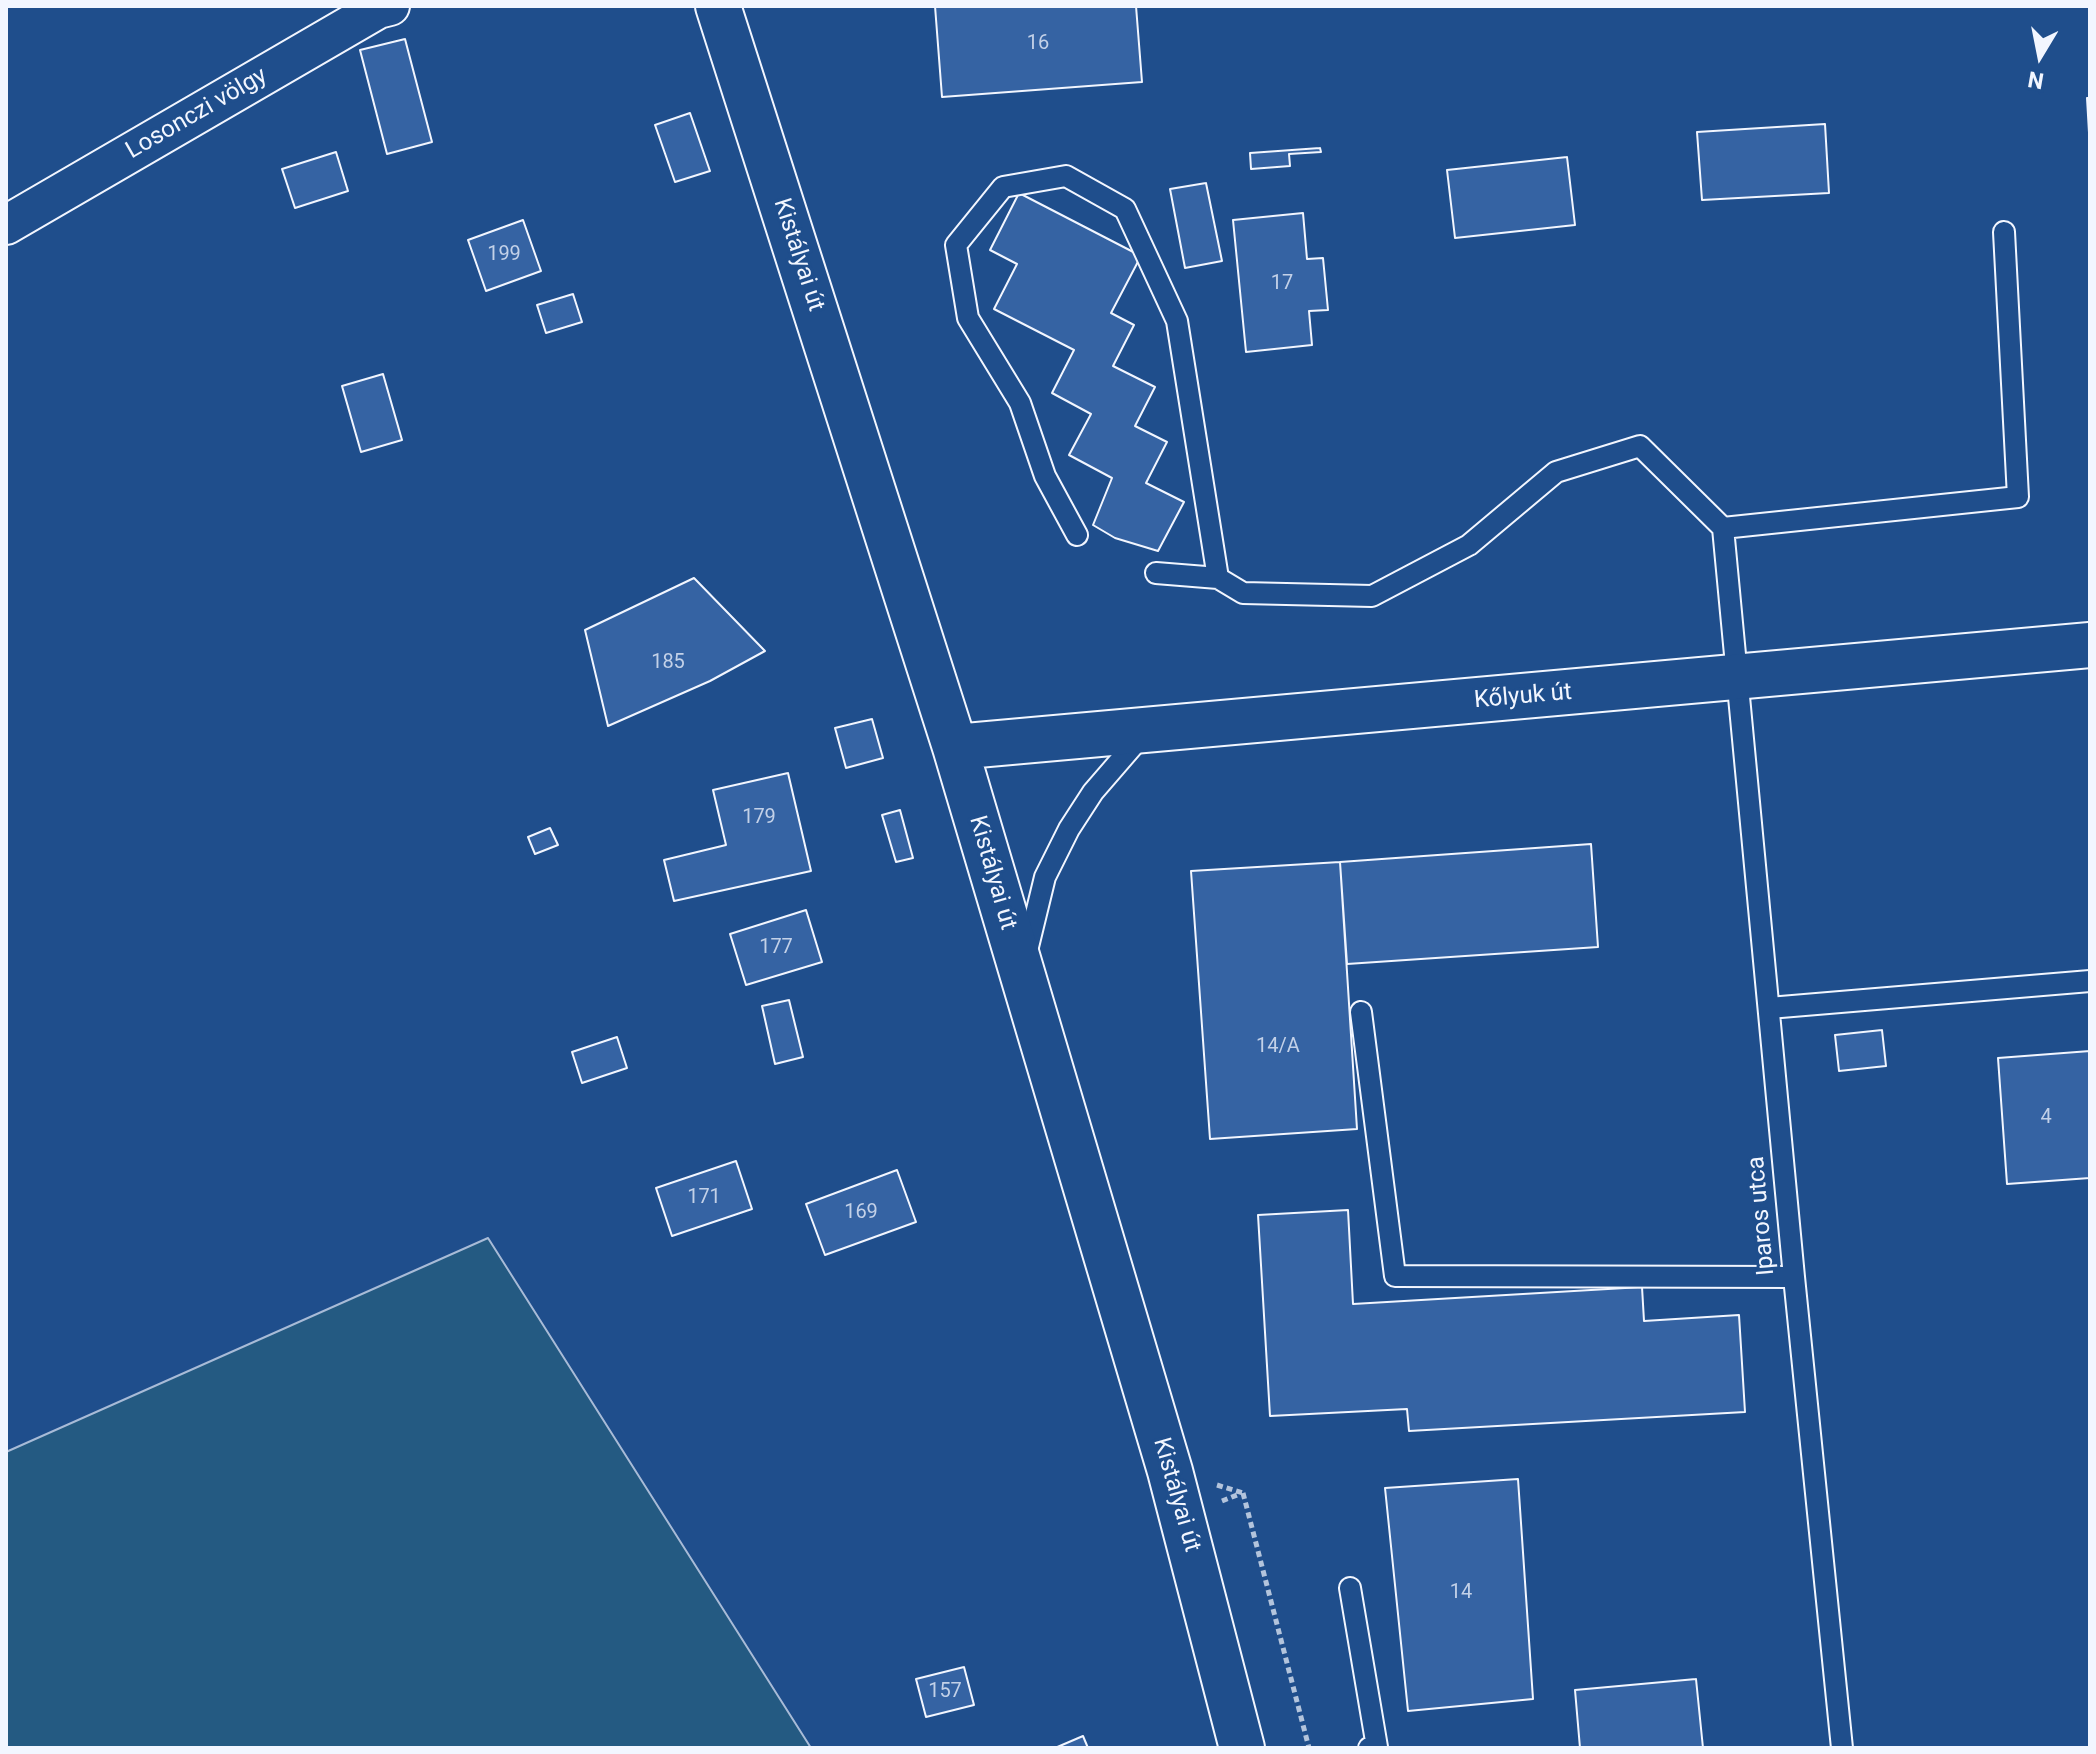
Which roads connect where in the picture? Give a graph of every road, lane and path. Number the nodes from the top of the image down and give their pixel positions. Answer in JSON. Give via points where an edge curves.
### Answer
{"nodes":[{"id":1,"x":390,"y":6,"type":"edge"},
{"id":2,"x":718,"y":6,"type":"edge"},
{"id":3,"x":6,"y":225,"type":"edge"},
{"id":4,"x":2004,"y":232,"type":"dead end"},
{"id":5,"x":1723,"y":528,"type":"junction"},
{"id":6,"x":1077,"y":535,"type":"dead end"},
{"id":7,"x":1156,"y":573,"type":"dead end"},
{"id":8,"x":1218,"y":578,"type":"junction"},
{"id":9,"x":2090,"y":645,"type":"edge"},
{"id":10,"x":1736,"y":678,"type":"junction"},
{"id":11,"x":1147,"y":729,"type":"junction"},
{"id":12,"x":955,"y":747,"type":"junction"},
{"id":13,"x":1021,"y":974,"type":"junction"},
{"id":14,"x":2090,"y":981,"type":"edge"},
{"id":15,"x":1769,"y":1008,"type":"junction"},
{"id":16,"x":1361,"y":1012,"type":"dead end"},
{"id":17,"x":1794,"y":1277,"type":"junction"},
{"id":18,"x":1243,"y":1493,"type":"dead end"},
{"id":19,"x":1350,"y":1588,"type":"dead end"},
{"id":20,"x":1242,"y":1748,"type":"edge"},
{"id":21,"x":1309,"y":1748,"type":"edge"},
{"id":22,"x":1369,"y":1748,"type":"edge"},
{"id":23,"x":1842,"y":1748,"type":"edge"}],
"edges":[{"from":1,"to":3,"type":"street","name":"Losonczi völgy"},
{"from":2,"to":12,"type":"main road","name":"Kistályai út"},
{"from":4,"to":5,"type":"lane","via":[[2018,497]]},
{"from":5,"to":8,"type":"lane","via":[[1640,446],[1556,472],[1469,545],[1372,596],[1243,593]]},
{"from":5,"to":10,"type":"lane","name":"Iparos utca"},
{"from":6,"to":8,"type":"lane","via":[[1045,476],[1020,403],[968,318],[956,245],[1003,187],[1066,176],[1125,209],[1177,321]]},
{"from":7,"to":8,"type":"lane"},
{"from":9,"to":10,"type":"main road","name":"Kőlyuk út"},
{"from":10,"to":11,"type":"main road","name":"Kőlyuk út"},
{"from":10,"to":15,"type":"lane","name":"Iparos utca"},
{"from":11,"to":12,"type":"main road","name":"Kőlyuk út"},
{"from":11,"to":13,"type":"lane","via":[[1069,829],[1045,877]]},
{"from":12,"to":13,"type":"main road","name":"Kistályai út"},
{"from":13,"to":20,"type":"main road","name":"Kistályai út","via":[[1170,1471]]},
{"from":14,"to":15,"type":"lane"},
{"from":15,"to":17,"type":"lane","name":"Iparos utca"},
{"from":16,"to":17,"type":"lane","via":[[1395,1276]]},
{"from":17,"to":23,"type":"lane","name":"Iparos utca"},
{"from":18,"to":21,"type":"path"},
{"from":19,"to":22,"type":"lane","via":[[1377,1747]]}]}
